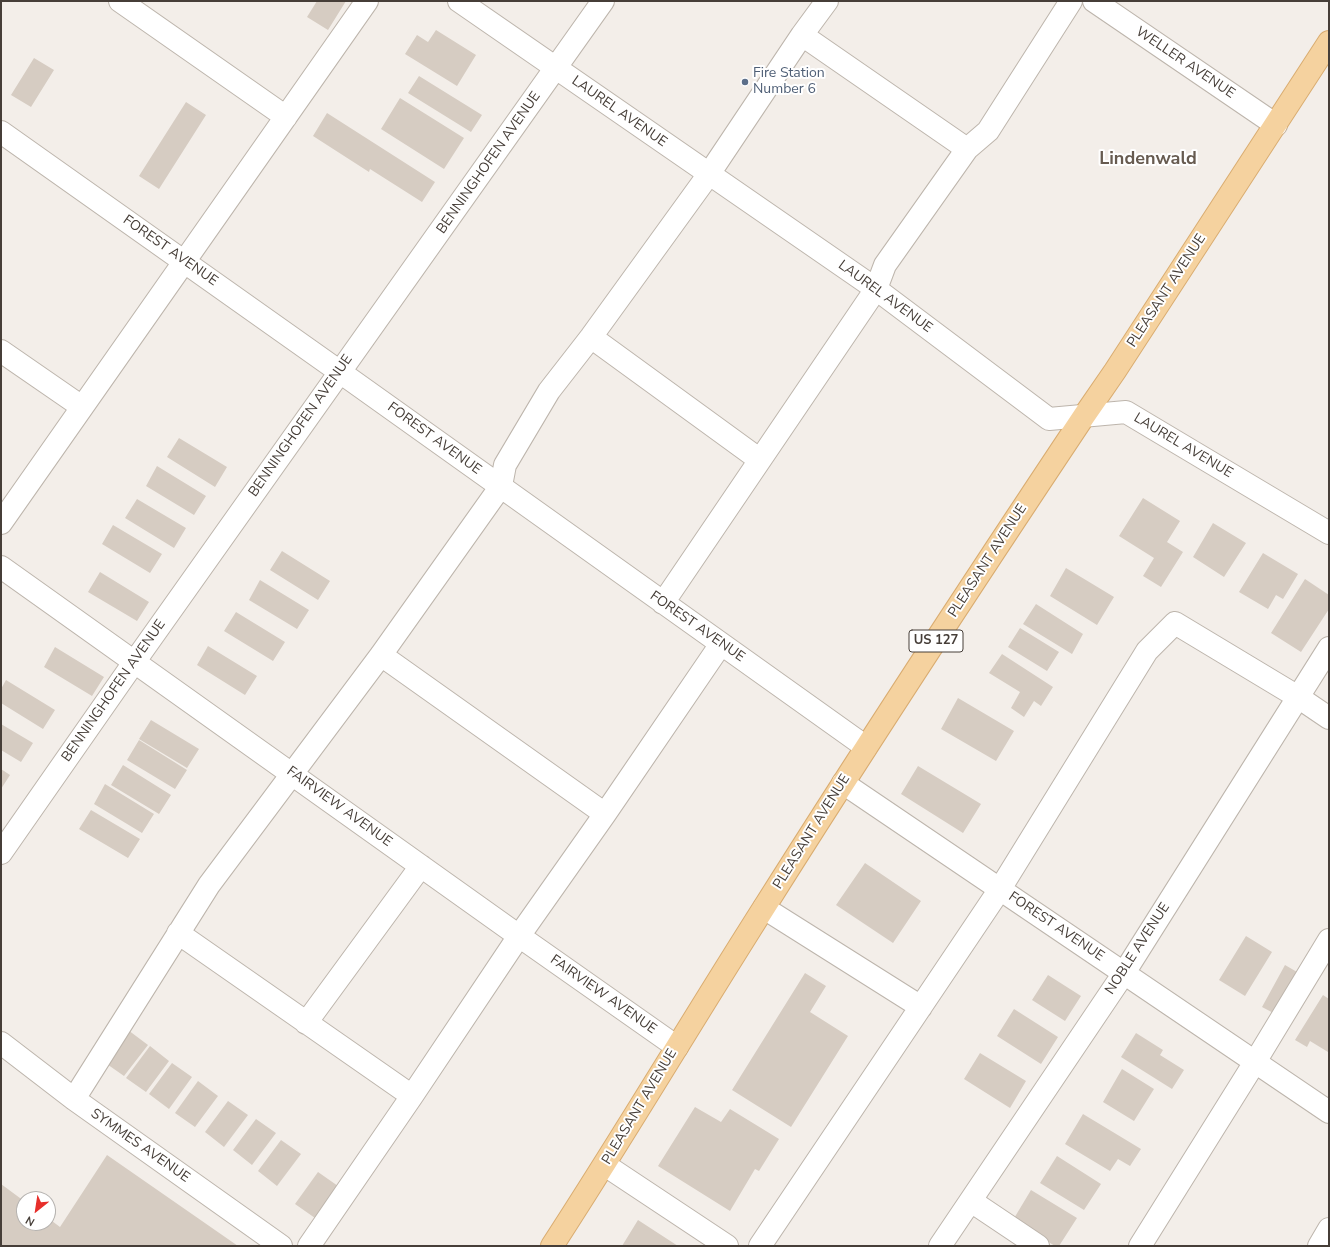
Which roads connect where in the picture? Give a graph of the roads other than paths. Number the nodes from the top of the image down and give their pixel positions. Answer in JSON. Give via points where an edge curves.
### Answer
{"nodes":[{"id":1,"x":120,"y":1,"type":"edge"},
{"id":2,"x":367,"y":1,"type":"edge"},
{"id":3,"x":459,"y":1,"type":"edge"},
{"id":4,"x":603,"y":1,"type":"edge"},
{"id":5,"x":827,"y":1,"type":"edge"},
{"id":6,"x":1072,"y":1,"type":"edge"},
{"id":7,"x":1094,"y":1,"type":"edge"},
{"id":8,"x":802,"y":35,"type":"junction"},
{"id":9,"x":1329,"y":42,"type":"edge"},
{"id":10,"x":556,"y":69,"type":"junction"},
{"id":11,"x":286,"y":117,"type":"junction"},
{"id":12,"x":1276,"y":125,"type":"junction"},
{"id":13,"x":1,"y":132,"type":"edge"},
{"id":14,"x":966,"y":149,"type":"junction"},
{"id":15,"x":709,"y":174,"type":"junction"},
{"id":16,"x":184,"y":262,"type":"junction"},
{"id":17,"x":876,"y":289,"type":"junction"},
{"id":18,"x":591,"y":337,"type":"junction"},
{"id":19,"x":1,"y":351,"type":"edge"},
{"id":20,"x":340,"y":372,"type":"junction"},
{"id":21,"x":82,"y":407,"type":"junction"},
{"id":22,"x":1084,"y":416,"type":"junction"},
{"id":23,"x":760,"y":460,"type":"junction"},
{"id":24,"x":501,"y":486,"type":"junction"},
{"id":25,"x":1,"y":523,"type":"edge"},
{"id":26,"x":1329,"y":534,"type":"edge"},
{"id":27,"x":1,"y":567,"type":"edge"},
{"id":28,"x":663,"y":603,"type":"junction"},
{"id":29,"x":721,"y":644,"type":"junction"},
{"id":30,"x":1329,"y":648,"type":"edge"},
{"id":31,"x":381,"y":655,"type":"junction"},
{"id":32,"x":135,"y":661,"type":"junction"},
{"id":33,"x":1298,"y":698,"type":"junction"},
{"id":34,"x":1329,"y":718,"type":"edge"},
{"id":35,"x":866,"y":747,"type":"junction"},
{"id":36,"x":293,"y":775,"type":"junction"},
{"id":37,"x":843,"y":783,"type":"junction"},
{"id":38,"x":605,"y":814,"type":"junction"},
{"id":39,"x":1,"y":853,"type":"edge"},
{"id":40,"x":421,"y":866,"type":"junction"},
{"id":41,"x":1000,"y":889,"type":"junction"},
{"id":42,"x":764,"y":908,"type":"junction"},
{"id":43,"x":178,"y":933,"type":"junction"},
{"id":44,"x":519,"y":936,"type":"junction"},
{"id":45,"x":1329,"y":940,"type":"edge"},
{"id":46,"x":1124,"y":973,"type":"junction"},
{"id":47,"x":921,"y":1006,"type":"junction"},
{"id":48,"x":306,"y":1023,"type":"junction"},
{"id":49,"x":1,"y":1043,"type":"edge"},
{"id":50,"x":677,"y":1047,"type":"junction"},
{"id":51,"x":1256,"y":1062,"type":"junction"},
{"id":52,"x":412,"y":1096,"type":"junction"},
{"id":53,"x":74,"y":1099,"type":"junction"},
{"id":54,"x":1329,"y":1112,"type":"edge"},
{"id":55,"x":605,"y":1165,"type":"junction"},
{"id":56,"x":971,"y":1201,"type":"junction"},
{"id":57,"x":1329,"y":1229,"type":"edge"},
{"id":58,"x":281,"y":1246,"type":"edge"},
{"id":59,"x":308,"y":1246,"type":"edge"},
{"id":60,"x":552,"y":1246,"type":"edge"},
{"id":61,"x":727,"y":1246,"type":"edge"},
{"id":62,"x":760,"y":1246,"type":"edge"},
{"id":63,"x":940,"y":1246,"type":"edge"},
{"id":64,"x":1038,"y":1246,"type":"edge"},
{"id":65,"x":1140,"y":1246,"type":"edge"},
{"id":66,"x":1319,"y":1246,"type":"edge"}],
"edges":[{"from":1,"to":11,"type":"street"},
{"from":2,"to":11,"type":"street"},
{"from":3,"to":10,"type":"street","name":"LAUREL AVENUE"},
{"from":4,"to":10,"type":"street","name":"BENNINGHOFEN AVENUE"},
{"from":5,"to":8,"type":"street"},
{"from":6,"to":14,"type":"street","via":[[988,131]]},
{"from":7,"to":12,"type":"street","name":"WELLER AVENUE"},
{"from":8,"to":14,"type":"street"},
{"from":8,"to":15,"type":"street"},
{"from":9,"to":12,"type":"main road","name":"PLEASANT AVENUE","number":"US 127"},
{"from":10,"to":15,"type":"street","name":"LAUREL AVENUE"},
{"from":10,"to":20,"type":"street","name":"BENNINGHOFEN AVENUE"},
{"from":11,"to":16,"type":"street"},
{"from":12,"to":22,"type":"main road","name":"PLEASANT AVENUE","number":"US 127"},
{"from":13,"to":16,"type":"street","name":"FOREST AVENUE"},
{"from":14,"to":17,"type":"street","via":[[885,265]]},
{"from":15,"to":17,"type":"street","name":"LAUREL AVENUE"},
{"from":15,"to":18,"type":"street"},
{"from":16,"to":20,"type":"street","name":"FOREST AVENUE"},
{"from":16,"to":21,"type":"street"},
{"from":17,"to":22,"type":"street","name":"LAUREL AVENUE","via":[[1048,419]]},
{"from":17,"to":23,"type":"street"},
{"from":18,"to":23,"type":"street"},
{"from":18,"to":24,"type":"street","via":[[549,391],[506,465]]},
{"from":19,"to":21,"type":"street"},
{"from":20,"to":24,"type":"street","name":"FOREST AVENUE"},
{"from":20,"to":32,"type":"street","name":"BENNINGHOFEN AVENUE"},
{"from":21,"to":25,"type":"street"},
{"from":22,"to":26,"type":"street","name":"LAUREL AVENUE","via":[[1126,412]]},
{"from":22,"to":35,"type":"main road","name":"PLEASANT AVENUE","number":"US 127"},
{"from":23,"to":28,"type":"street"},
{"from":24,"to":28,"type":"street","name":"FOREST AVENUE"},
{"from":24,"to":31,"type":"street"},
{"from":27,"to":32,"type":"street","name":"FAIRVIEW AVENUE"},
{"from":28,"to":29,"type":"street","name":"FOREST AVENUE"},
{"from":29,"to":35,"type":"street","name":"FOREST AVENUE"},
{"from":29,"to":38,"type":"street"},
{"from":30,"to":33,"type":"street","name":"NOBLE AVENUE"},
{"from":31,"to":36,"type":"street"},
{"from":31,"to":38,"type":"street"},
{"from":32,"to":36,"type":"street","name":"FAIRVIEW AVENUE"},
{"from":32,"to":39,"type":"street","name":"BENNINGHOFEN AVENUE"},
{"from":33,"to":34,"type":"street"},
{"from":33,"to":41,"type":"street","via":[[1174,623],[1147,651]]},
{"from":33,"to":46,"type":"street","name":"NOBLE AVENUE"},
{"from":35,"to":37,"type":"main road","name":"PLEASANT AVENUE","number":"US 127"},
{"from":36,"to":40,"type":"street","name":"FAIRVIEW AVENUE"},
{"from":36,"to":43,"type":"street","via":[[209,885]]},
{"from":37,"to":41,"type":"street","name":"FOREST AVENUE"},
{"from":37,"to":42,"type":"main road","name":"PLEASANT AVENUE","number":"US 127"},
{"from":38,"to":44,"type":"street"},
{"from":40,"to":44,"type":"street","name":"FAIRVIEW AVENUE"},
{"from":40,"to":48,"type":"street"},
{"from":41,"to":46,"type":"street","name":"FOREST AVENUE"},
{"from":41,"to":47,"type":"street"},
{"from":42,"to":47,"type":"street"},
{"from":42,"to":50,"type":"main road","name":"PLEASANT AVENUE","number":"US 127"},
{"from":43,"to":48,"type":"street"},
{"from":43,"to":53,"type":"street"},
{"from":44,"to":50,"type":"street","name":"FAIRVIEW AVENUE"},
{"from":44,"to":52,"type":"street"},
{"from":45,"to":51,"type":"street"},
{"from":46,"to":51,"type":"street","name":"FOREST AVENUE"},
{"from":46,"to":56,"type":"street","name":"NOBLE AVENUE"},
{"from":47,"to":62,"type":"street"},
{"from":48,"to":52,"type":"street"},
{"from":49,"to":53,"type":"street","name":"SYMMES AVENUE"},
{"from":50,"to":55,"type":"main road","name":"PLEASANT AVENUE","number":"US 127"},
{"from":51,"to":54,"type":"street","name":"FOREST AVENUE"},
{"from":51,"to":65,"type":"street"},
{"from":52,"to":59,"type":"street"},
{"from":53,"to":58,"type":"street","name":"SYMMES AVENUE"},
{"from":55,"to":60,"type":"main road","name":"PLEASANT AVENUE","number":"US 127"},
{"from":55,"to":61,"type":"street"},
{"from":56,"to":63,"type":"street","name":"NOBLE AVENUE"},
{"from":56,"to":64,"type":"street"},
{"from":57,"to":66,"type":"street"}]}
